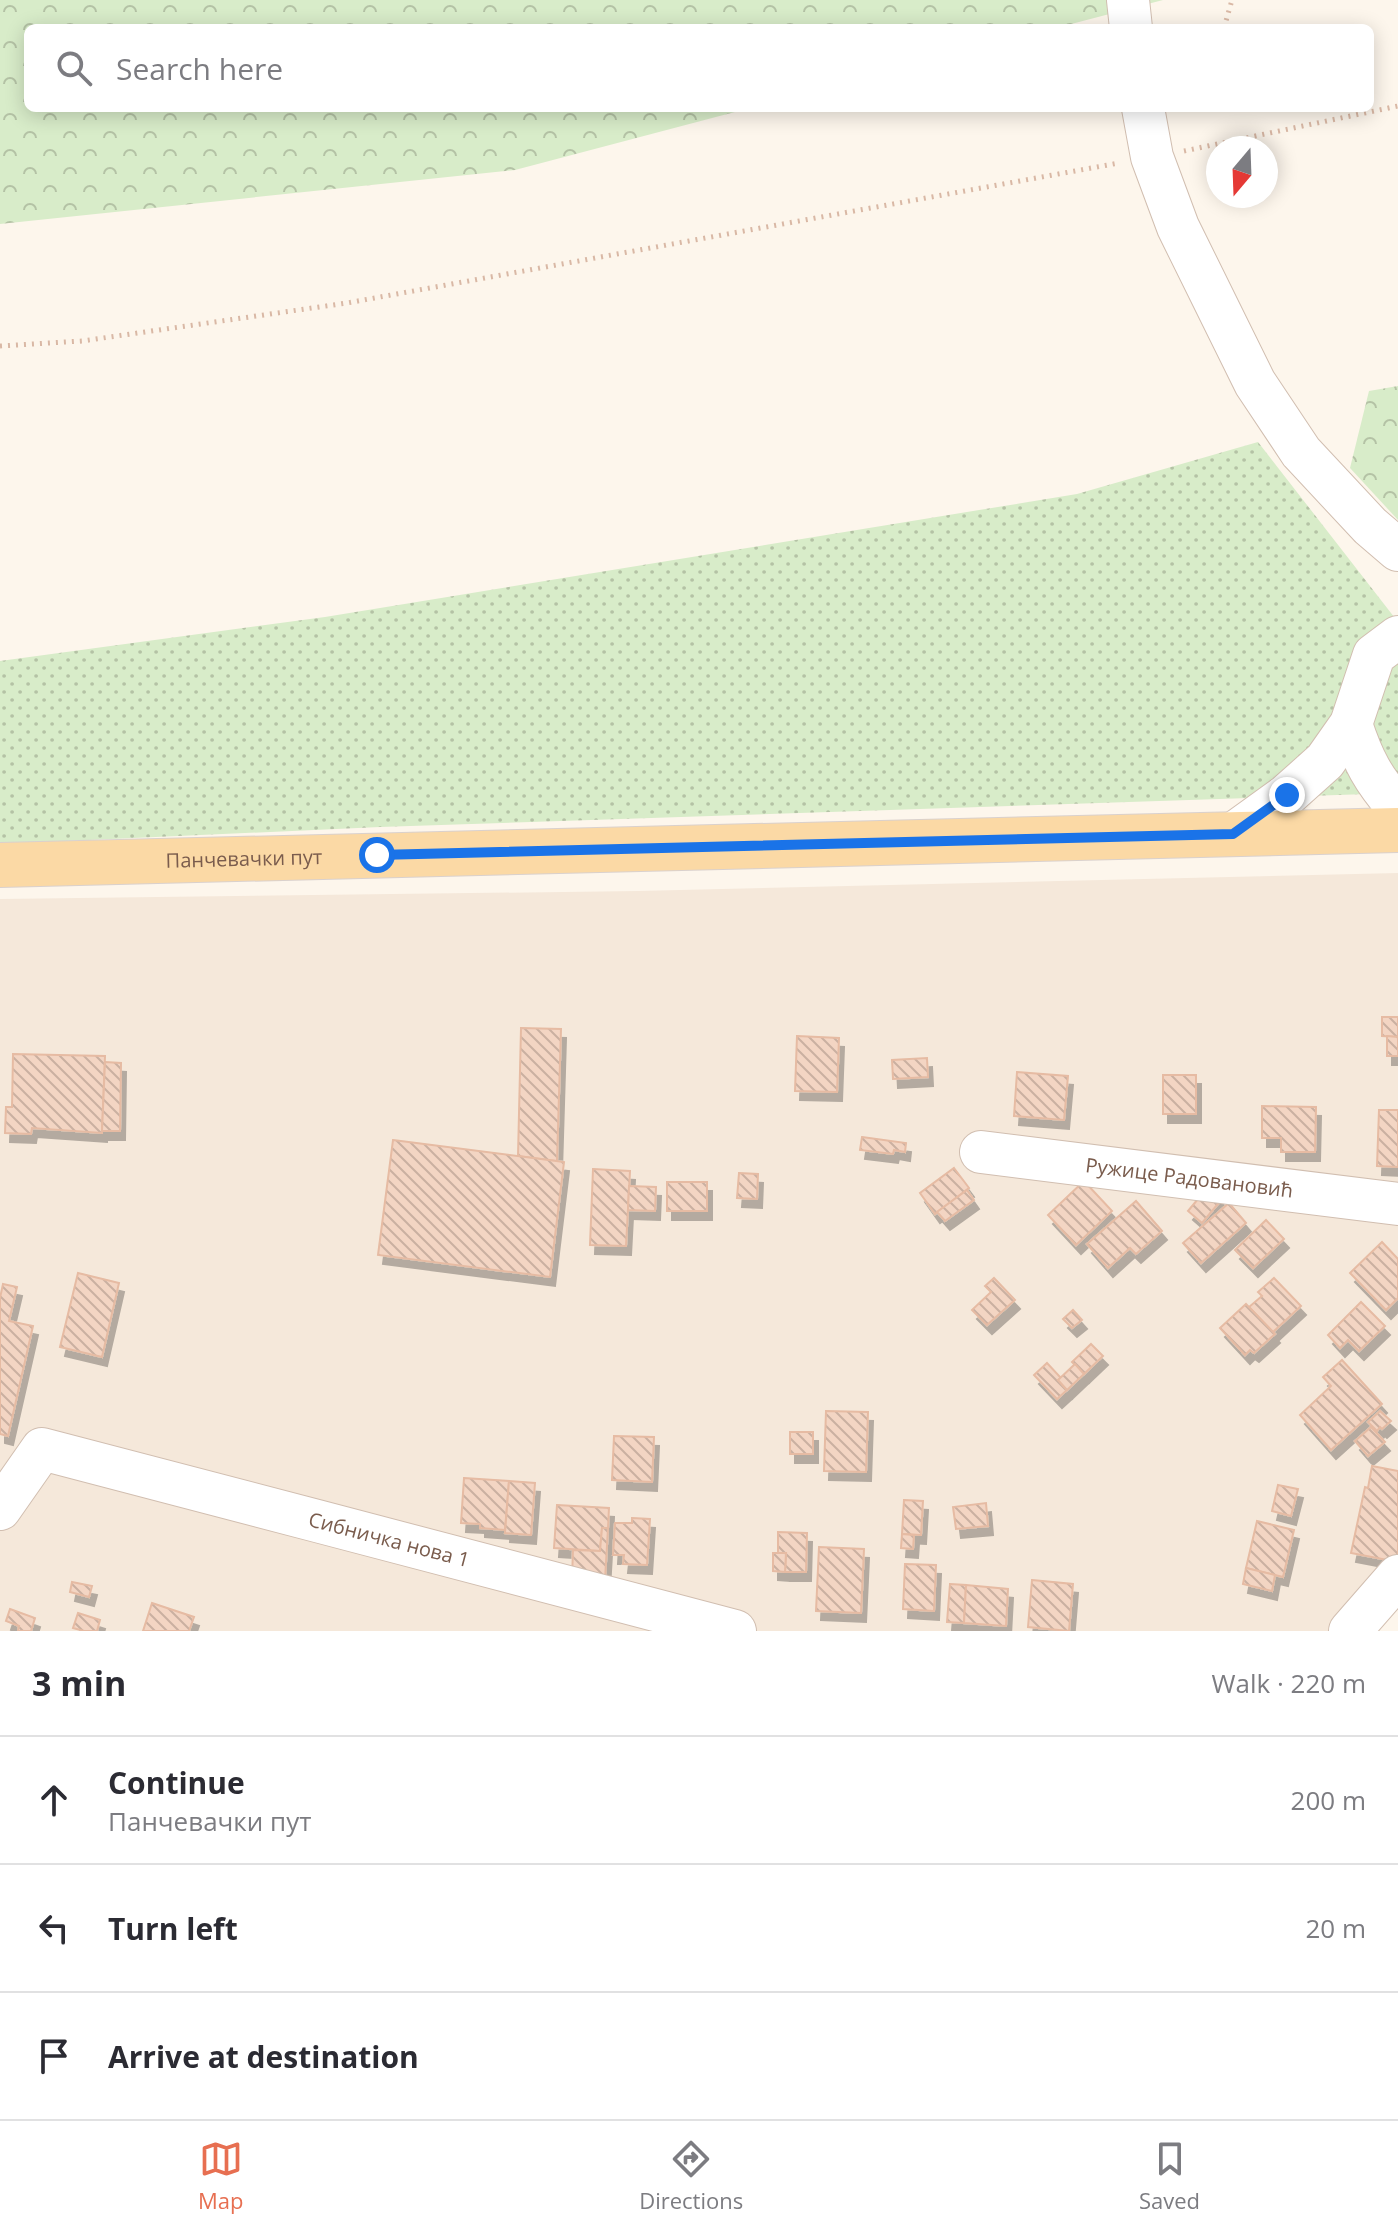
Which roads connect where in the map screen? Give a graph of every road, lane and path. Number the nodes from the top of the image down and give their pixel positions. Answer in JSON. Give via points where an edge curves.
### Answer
{"nodes":[{"id":1,"x":1128,"y":0,"type":"edge"},
{"id":2,"x":1232,"y":0,"type":"edge"},
{"id":3,"x":1131,"y":24,"type":"edge"},
{"id":4,"x":1225,"y":24,"type":"edge"},
{"id":5,"x":1398,"y":106,"type":"edge"},
{"id":6,"x":1374,"y":111,"type":"edge"},
{"id":7,"x":1144,"y":112,"type":"edge"},
{"id":8,"x":1369,"y":112,"type":"edge"},
{"id":9,"x":1152,"y":157,"type":"junction"},
{"id":10,"x":0,"y":346,"type":"edge"},
{"id":11,"x":1398,"y":550,"type":"edge"},
{"id":12,"x":1398,"y":637,"type":"edge"},
{"id":13,"x":1351,"y":724,"type":"junction"},
{"id":14,"x":1398,"y":808,"type":"edge"},
{"id":15,"x":1398,"y":830,"type":"edge"},
{"id":16,"x":1233,"y":834,"type":"junction"},
{"id":17,"x":0,"y":865,"type":"edge"},
{"id":18,"x":981,"y":1152,"type":"dead end"},
{"id":19,"x":1398,"y":1204,"type":"edge"},
{"id":20,"x":0,"y":1509,"type":"edge"},
{"id":21,"x":1398,"y":1576,"type":"edge"},
{"id":22,"x":735,"y":1631,"type":"edge"},
{"id":23,"x":1350,"y":1631,"type":"edge"}],
"edges":[{"from":1,"to":3,"type":"street"},
{"from":2,"to":4,"type":"path"},
{"from":5,"to":6,"type":"path"},
{"from":7,"to":9,"type":"street"},
{"from":8,"to":9,"type":"path"},
{"from":9,"to":10,"type":"path","via":[[347,303],[82,341]]},
{"from":9,"to":11,"type":"street","via":[[1178,227],[1255,383],[1301,452]]},
{"from":12,"to":13,"type":"street","via":[[1374,655]]},
{"from":13,"to":14,"type":"street","via":[[1362,758]]},
{"from":13,"to":16,"type":"street","via":[[1325,761]]},
{"from":15,"to":16,"type":"main road","name":"Панчевачки пут"},
{"from":16,"to":17,"type":"main road","name":"Панчевачки пут"},
{"from":18,"to":19,"type":"street","name":"Ружице Радовановић"},
{"from":20,"to":22,"type":"street","name":"Сибничка нова 1","via":[[42,1449]]},
{"from":21,"to":23,"type":"street"}]}
